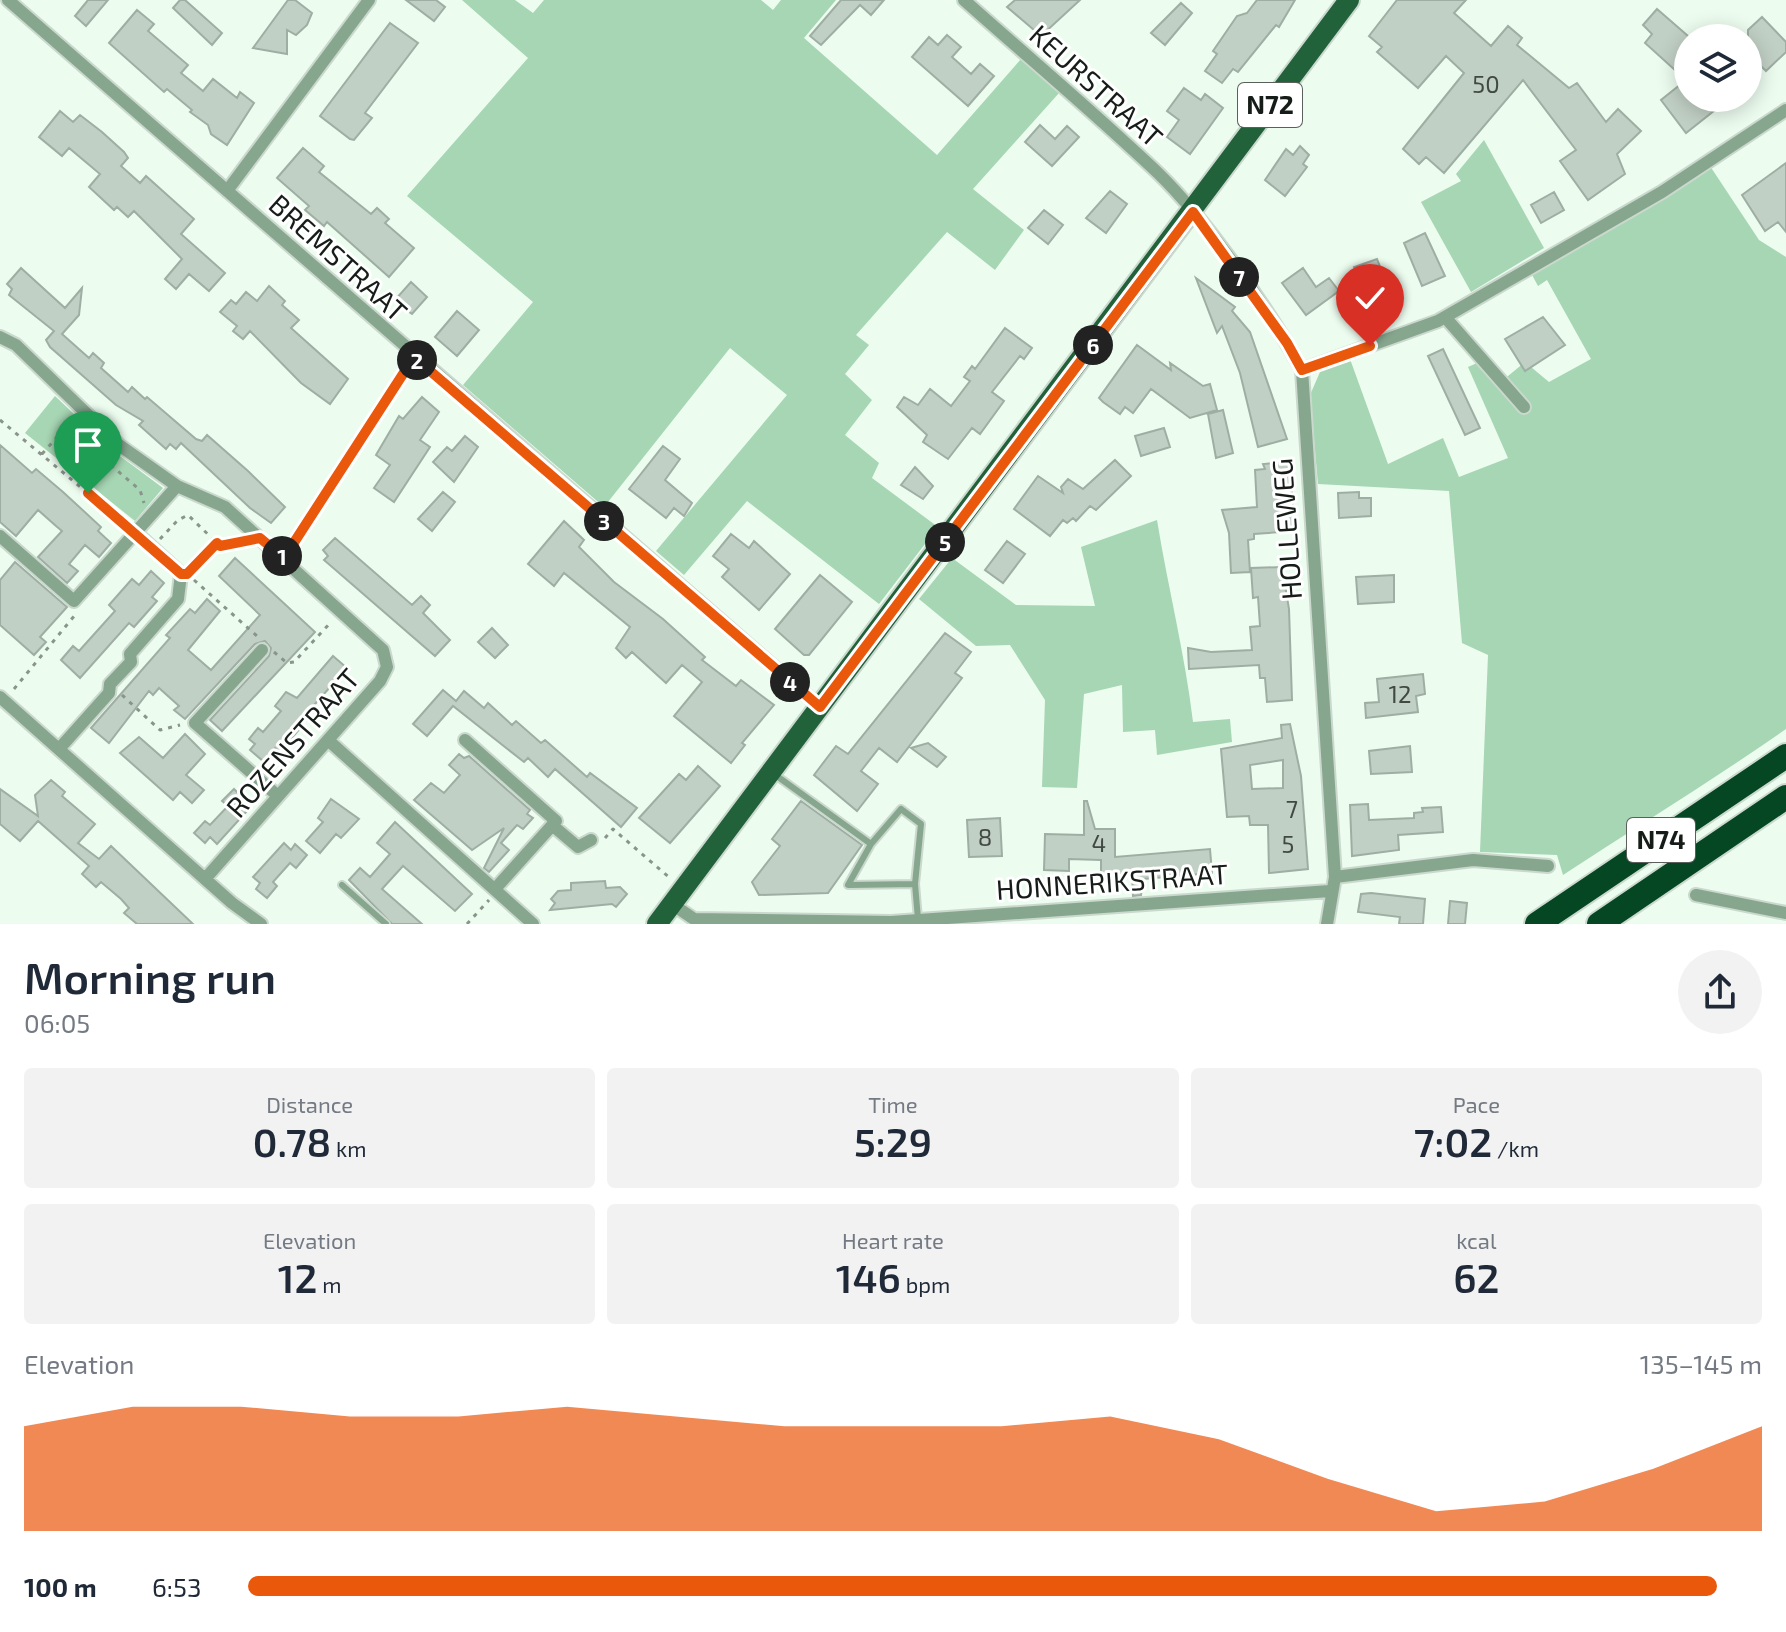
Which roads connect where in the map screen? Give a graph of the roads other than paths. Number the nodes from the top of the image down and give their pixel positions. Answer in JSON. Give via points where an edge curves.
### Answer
{"nodes":[{"id":1,"x":8,"y":0,"type":"edge"},
{"id":2,"x":369,"y":0,"type":"edge"},
{"id":3,"x":966,"y":0,"type":"edge"},
{"id":4,"x":1349,"y":0,"type":"edge"},
{"id":5,"x":1786,"y":110,"type":"edge"},
{"id":6,"x":227,"y":191,"type":"junction"},
{"id":7,"x":1193,"y":212,"type":"junction"},
{"id":8,"x":1445,"y":317,"type":"junction"},
{"id":9,"x":0,"y":337,"type":"edge"},
{"id":10,"x":1302,"y":370,"type":"junction"},
{"id":11,"x":1524,"y":407,"type":"dead end"},
{"id":12,"x":177,"y":486,"type":"junction"},
{"id":13,"x":136,"y":533,"type":"junction"},
{"id":14,"x":0,"y":536,"type":"edge"},
{"id":15,"x":262,"y":650,"type":"dead end"},
{"id":16,"x":2,"y":698,"type":"edge"},
{"id":17,"x":820,"y":707,"type":"junction"},
{"id":18,"x":465,"y":740,"type":"dead end"},
{"id":19,"x":329,"y":741,"type":"junction"},
{"id":20,"x":59,"y":749,"type":"junction"},
{"id":21,"x":1786,"y":756,"type":"edge"},
{"id":22,"x":771,"y":771,"type":"junction"},
{"id":23,"x":278,"y":796,"type":"junction"},
{"id":24,"x":1786,"y":797,"type":"edge"},
{"id":25,"x":552,"y":825,"type":"junction"},
{"id":26,"x":591,"y":840,"type":"road end"},
{"id":27,"x":871,"y":844,"type":"junction"},
{"id":28,"x":1548,"y":866,"type":"dead end"},
{"id":29,"x":1335,"y":877,"type":"junction"},
{"id":30,"x":205,"y":879,"type":"junction"},
{"id":31,"x":915,"y":884,"type":"junction"},
{"id":32,"x":342,"y":885,"type":"dead end"},
{"id":33,"x":496,"y":890,"type":"junction"},
{"id":34,"x":1330,"y":891,"type":"junction"},
{"id":35,"x":1696,"y":895,"type":"dead end"},
{"id":36,"x":677,"y":897,"type":"junction"},
{"id":37,"x":1786,"y":913,"type":"edge"},
{"id":38,"x":918,"y":920,"type":"junction"},
{"id":39,"x":891,"y":923,"type":"edge"},
{"id":40,"x":261,"y":924,"type":"edge"},
{"id":41,"x":386,"y":924,"type":"edge"},
{"id":42,"x":533,"y":924,"type":"edge"},
{"id":43,"x":657,"y":924,"type":"edge"},
{"id":44,"x":1327,"y":924,"type":"edge"},
{"id":45,"x":1537,"y":924,"type":"edge"},
{"id":46,"x":1599,"y":924,"type":"edge"}],
"edges":[{"from":1,"to":6,"type":"street","name":"BREMSTRAAT"},
{"from":2,"to":6,"type":"street"},
{"from":3,"to":7,"type":"street","name":"KEURSTRAAT","via":[[1160,175]]},
{"from":4,"to":7,"type":"main road","number":"N72"},
{"from":5,"to":8,"type":"street","via":[[1662,192]]},
{"from":6,"to":17,"type":"street","name":"BREMSTRAAT"},
{"from":7,"to":10,"type":"street","name":"HOLLEWEG"},
{"from":7,"to":17,"type":"main road","number":"N72"},
{"from":8,"to":10,"type":"street"},
{"from":8,"to":11,"type":"street"},
{"from":9,"to":12,"type":"street","name":"ROZENSTRAAT","via":[[16,345],[119,445]]},
{"from":10,"to":29,"type":"street","name":"HOLLEWEG"},
{"from":12,"to":13,"type":"street"},
{"from":12,"to":19,"type":"street","name":"ROZENSTRAAT","via":[[225,507],[383,650],[387,667],[380,681]]},
{"from":13,"to":14,"type":"street","via":[[74,601]]},
{"from":13,"to":20,"type":"street","via":[[181,574],[178,599],[130,654],[131,662],[110,684],[109,693]]},
{"from":15,"to":23,"type":"street","via":[[195,723]]},
{"from":16,"to":20,"type":"street"},
{"from":17,"to":22,"type":"main road","number":"N72"},
{"from":18,"to":25,"type":"street","via":[[556,821]]},
{"from":19,"to":23,"type":"street","name":"ROZENSTRAAT"},
{"from":19,"to":33,"type":"street"},
{"from":20,"to":30,"type":"street"},
{"from":21,"to":45,"type":"highway","number":"N74"},
{"from":22,"to":27,"type":"lane"},
{"from":22,"to":36,"type":"main road","number":"N72"},
{"from":23,"to":30,"type":"street","name":"ROZENSTRAAT"},
{"from":24,"to":46,"type":"highway","number":"N74"},
{"from":25,"to":26,"type":"street","via":[[578,847]]},
{"from":25,"to":33,"type":"street"},
{"from":27,"to":31,"type":"lane","via":[[848,885]]},
{"from":27,"to":31,"type":"lane","via":[[901,809],[921,824]]},
{"from":28,"to":29,"type":"street","via":[[1473,860]]},
{"from":29,"to":34,"type":"street"},
{"from":30,"to":40,"type":"street"},
{"from":31,"to":38,"type":"lane"},
{"from":32,"to":41,"type":"lane"},
{"from":33,"to":42,"type":"street"},
{"from":34,"to":38,"type":"street","name":"HONNERIKSTRAAT"},
{"from":34,"to":44,"type":"street"},
{"from":35,"to":37,"type":"street"},
{"from":36,"to":39,"type":"street","name":"HONNERIKSTRAAT","via":[[694,919]]},
{"from":36,"to":43,"type":"main road","number":"N72"},
{"from":38,"to":39,"type":"street","name":"HONNERIKSTRAAT"}]}
